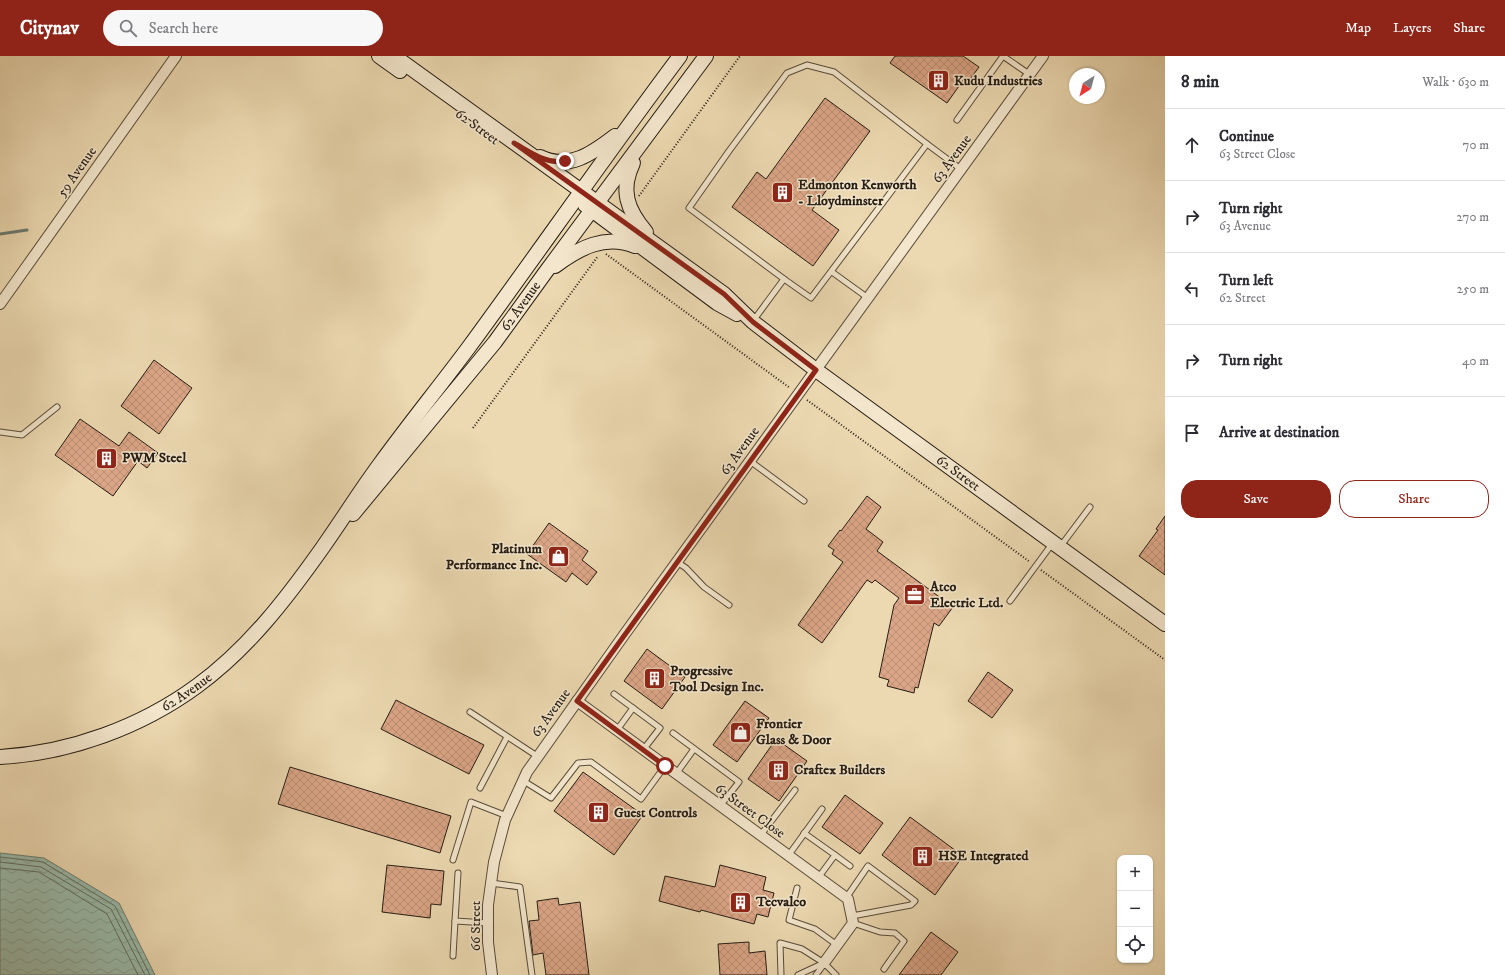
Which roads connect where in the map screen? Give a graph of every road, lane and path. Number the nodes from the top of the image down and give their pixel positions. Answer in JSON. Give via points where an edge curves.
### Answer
{"nodes":[{"id":1,"x":176,"y":56,"type":"edge"},
{"id":2,"x":379,"y":56,"type":"edge"},
{"id":3,"x":394,"y":56,"type":"edge"},
{"id":4,"x":680,"y":56,"type":"edge"},
{"id":5,"x":706,"y":56,"type":"edge"},
{"id":6,"x":740,"y":56,"type":"edge"},
{"id":7,"x":1043,"y":56,"type":"edge"},
{"id":8,"x":1030,"y":74,"type":"junction"},
{"id":9,"x":957,"y":120,"type":"dead end"},
{"id":10,"x":628,"y":126,"type":"junction"},
{"id":11,"x":643,"y":141,"type":"junction"},
{"id":12,"x":514,"y":143,"type":"junction"},
{"id":13,"x":927,"y":144,"type":"junction"},
{"id":14,"x":962,"y":170,"type":"junction"},
{"id":15,"x":578,"y":194,"type":"junction"},
{"id":16,"x":636,"y":198,"type":"dead end"},
{"id":17,"x":595,"y":206,"type":"junction"},
{"id":18,"x":663,"y":250,"type":"junction"},
{"id":19,"x":647,"y":251,"type":"junction"},
{"id":20,"x":832,"y":272,"type":"junction"},
{"id":21,"x":545,"y":273,"type":"junction"},
{"id":22,"x":784,"y":279,"type":"junction"},
{"id":23,"x":868,"y":298,"type":"junction"},
{"id":24,"x":0,"y":304,"type":"edge"},
{"id":25,"x":753,"y":322,"type":"junction"},
{"id":26,"x":816,"y":370,"type":"junction"},
{"id":27,"x":789,"y":386,"type":"dead end"},
{"id":28,"x":807,"y":400,"type":"dead end"},
{"id":29,"x":57,"y":406,"type":"dead end"},
{"id":30,"x":473,"y":428,"type":"dead end"},
{"id":31,"x":0,"y":432,"type":"edge"},
{"id":32,"x":750,"y":461,"type":"junction"},
{"id":33,"x":804,"y":501,"type":"dead end"},
{"id":34,"x":1090,"y":507,"type":"dead end"},
{"id":35,"x":1056,"y":546,"type":"junction"},
{"id":36,"x":323,"y":547,"type":"junction"},
{"id":37,"x":1028,"y":560,"type":"dead end"},
{"id":38,"x":677,"y":562,"type":"junction"},
{"id":39,"x":1042,"y":571,"type":"dead end"},
{"id":40,"x":1010,"y":601,"type":"dead end"},
{"id":41,"x":729,"y":605,"type":"dead end"},
{"id":42,"x":1165,"y":624,"type":"edge"},
{"id":43,"x":1165,"y":660,"type":"edge"},
{"id":44,"x":614,"y":694,"type":"dead end"},
{"id":45,"x":577,"y":701,"type":"junction"},
{"id":46,"x":633,"y":708,"type":"junction"},
{"id":47,"x":470,"y":712,"type":"dead end"},
{"id":48,"x":617,"y":730,"type":"junction"},
{"id":49,"x":672,"y":733,"type":"dead end"},
{"id":50,"x":508,"y":737,"type":"junction"},
{"id":51,"x":694,"y":749,"type":"junction"},
{"id":52,"x":643,"y":750,"type":"junction"},
{"id":53,"x":537,"y":756,"type":"junction"},
{"id":54,"x":0,"y":757,"type":"edge"},
{"id":55,"x":665,"y":766,"type":"junction"},
{"id":56,"x":676,"y":774,"type":"junction"},
{"id":57,"x":522,"y":780,"type":"junction"},
{"id":58,"x":480,"y":788,"type":"dead end"},
{"id":59,"x":795,"y":790,"type":"dead end"},
{"id":60,"x":720,"y":806,"type":"junction"},
{"id":61,"x":822,"y":809,"type":"dead end"},
{"id":62,"x":507,"y":816,"type":"junction"},
{"id":63,"x":804,"y":833,"type":"junction"},
{"id":64,"x":760,"y":836,"type":"junction"},
{"id":65,"x":835,"y":855,"type":"junction"},
{"id":66,"x":788,"y":856,"type":"junction"},
{"id":67,"x":453,"y":860,"type":"dead end"},
{"id":68,"x":850,"y":866,"type":"dead end"},
{"id":69,"x":458,"y":873,"type":"dead end"},
{"id":70,"x":818,"y":878,"type":"junction"},
{"id":71,"x":491,"y":880,"type":"junction"},
{"id":72,"x":797,"y":888,"type":"dead end"},
{"id":73,"x":846,"y":898,"type":"junction"},
{"id":74,"x":852,"y":919,"type":"junction"},
{"id":75,"x":455,"y":921,"type":"junction"},
{"id":76,"x":488,"y":923,"type":"junction"},
{"id":77,"x":837,"y":945,"type":"junction"},
{"id":78,"x":453,"y":956,"type":"dead end"},
{"id":79,"x":824,"y":963,"type":"junction"},
{"id":80,"x":884,"y":969,"type":"dead end"},
{"id":81,"x":489,"y":975,"type":"edge"},
{"id":82,"x":492,"y":975,"type":"edge"},
{"id":83,"x":532,"y":975,"type":"edge"},
{"id":84,"x":781,"y":975,"type":"edge"},
{"id":85,"x":798,"y":975,"type":"edge"},
{"id":86,"x":816,"y":975,"type":"edge"},
{"id":87,"x":836,"y":975,"type":"edge"}],
"edges":[{"from":1,"to":24,"type":"street","name":"59 Avenue"},
{"from":2,"to":15,"type":"main road","name":"62 Street"},
{"from":3,"to":12,"type":"main road","name":"62 Street"},
{"from":4,"to":10,"type":"main road","name":"62 Avenue"},
{"from":5,"to":11,"type":"main road","name":"62 Avenue"},
{"from":6,"to":16,"type":"path"},
{"from":7,"to":8,"type":"street","name":"63 Avenue"},
{"from":8,"to":9,"type":"lane","via":[[1003,56]]},
{"from":8,"to":14,"type":"street","name":"63 Avenue"},
{"from":10,"to":12,"type":"main road","via":[[594,152],[579,159],[559,162],[546,160]]},
{"from":10,"to":15,"type":"main road","name":"62 Avenue"},
{"from":11,"to":17,"type":"main road","name":"62 Avenue"},
{"from":11,"to":18,"type":"main road","via":[[628,175],[627,202],[637,222]]},
{"from":12,"to":15,"type":"main road","name":"62 Street"},
{"from":13,"to":14,"type":"lane"},
{"from":13,"to":20,"type":"lane"},
{"from":13,"to":22,"type":"lane","via":[[834,72],[807,65],[787,73],[689,208]]},
{"from":14,"to":23,"type":"street","name":"63 Avenue"},
{"from":15,"to":17,"type":"main road","name":"62 Street"},
{"from":15,"to":36,"type":"main road","name":"62 Avenue","via":[[467,349],[360,490]]},
{"from":17,"to":18,"type":"main road","name":"62 Street"},
{"from":17,"to":19,"type":"main road","name":"62 Street"},
{"from":17,"to":21,"type":"main road","name":"62 Avenue"},
{"from":18,"to":25,"type":"main road","name":"62 Street","via":[[724,294]]},
{"from":19,"to":21,"type":"main road","via":[[618,241],[598,243],[572,254]]},
{"from":19,"to":25,"type":"main road","name":"62 Street","via":[[717,303]]},
{"from":20,"to":22,"type":"lane","via":[[811,298]]},
{"from":20,"to":23,"type":"lane"},
{"from":21,"to":36,"type":"main road","name":"62 Avenue","via":[[482,359],[369,496]]},
{"from":22,"to":25,"type":"lane"},
{"from":23,"to":26,"type":"street","name":"63 Avenue"},
{"from":25,"to":26,"type":"main road","name":"62 Street"},
{"from":26,"to":32,"type":"street","name":"63 Avenue"},
{"from":26,"to":35,"type":"main road","name":"62 Street"},
{"from":27,"to":30,"type":"path","via":[[606,254],[601,254]]},
{"from":28,"to":37,"type":"path"},
{"from":29,"to":31,"type":"lane","via":[[22,435]]},
{"from":32,"to":33,"type":"lane"},
{"from":32,"to":38,"type":"street","name":"63 Avenue"},
{"from":34,"to":35,"type":"lane"},
{"from":35,"to":40,"type":"lane"},
{"from":35,"to":42,"type":"main road","name":"62 Street"},
{"from":36,"to":54,"type":"main road","name":"62 Avenue","via":[[271,616],[235,654],[174,702],[86,742],[59,749]]},
{"from":38,"to":41,"type":"lane","via":[[704,587]]},
{"from":38,"to":45,"type":"street","name":"63 Avenue"},
{"from":39,"to":43,"type":"path"},
{"from":44,"to":46,"type":"lane"},
{"from":45,"to":48,"type":"street","name":"63 Street Close"},
{"from":45,"to":53,"type":"street","name":"63 Avenue"},
{"from":46,"to":48,"type":"lane"},
{"from":46,"to":52,"type":"lane","via":[[660,728]]},
{"from":47,"to":50,"type":"lane"},
{"from":48,"to":52,"type":"street","name":"63 Street Close"},
{"from":49,"to":51,"type":"lane"},
{"from":50,"to":53,"type":"lane"},
{"from":50,"to":58,"type":"lane"},
{"from":51,"to":56,"type":"lane"},
{"from":51,"to":60,"type":"lane","via":[[739,782]]},
{"from":52,"to":55,"type":"street","name":"63 Street Close"},
{"from":53,"to":57,"type":"street","name":"63 Avenue"},
{"from":55,"to":56,"type":"street","name":"63 Street Close"},
{"from":55,"to":57,"type":"lane","via":[[641,799],[591,762],[578,762],[551,798]]},
{"from":56,"to":60,"type":"street","name":"63 Street Close"},
{"from":57,"to":62,"type":"street","name":"63 Avenue"},
{"from":59,"to":64,"type":"lane"},
{"from":60,"to":64,"type":"street","name":"63 Street Close"},
{"from":61,"to":63,"type":"lane"},
{"from":62,"to":67,"type":"lane","via":[[471,802]]},
{"from":62,"to":71,"type":"street","name":"63 Avenue"},
{"from":63,"to":65,"type":"lane"},
{"from":63,"to":66,"type":"lane"},
{"from":64,"to":66,"type":"street","name":"63 Street Close"},
{"from":65,"to":68,"type":"lane"},
{"from":65,"to":70,"type":"lane"},
{"from":66,"to":70,"type":"street","name":"63 Street Close"},
{"from":69,"to":75,"type":"lane"},
{"from":70,"to":73,"type":"street","name":"63 Street Close"},
{"from":71,"to":76,"type":"street","name":"66 Street"},
{"from":71,"to":83,"type":"lane","via":[[520,887]]},
{"from":72,"to":77,"type":"lane","via":[[789,920],[815,929]]},
{"from":73,"to":74,"type":"street"},
{"from":73,"to":74,"type":"lane","via":[[868,866],[915,901],[911,905]]},
{"from":74,"to":77,"type":"street"},
{"from":74,"to":80,"type":"lane","via":[[880,932],[895,933],[904,941]]},
{"from":75,"to":76,"type":"lane"},
{"from":75,"to":78,"type":"lane"},
{"from":76,"to":82,"type":"street","name":"66 Street"},
{"from":77,"to":79,"type":"street"},
{"from":79,"to":84,"type":"lane","via":[[802,949],[780,943]]},
{"from":79,"to":85,"type":"lane"},
{"from":79,"to":86,"type":"lane"},
{"from":79,"to":87,"type":"lane"},
{"from":81,"to":82,"type":"lane"}]}
